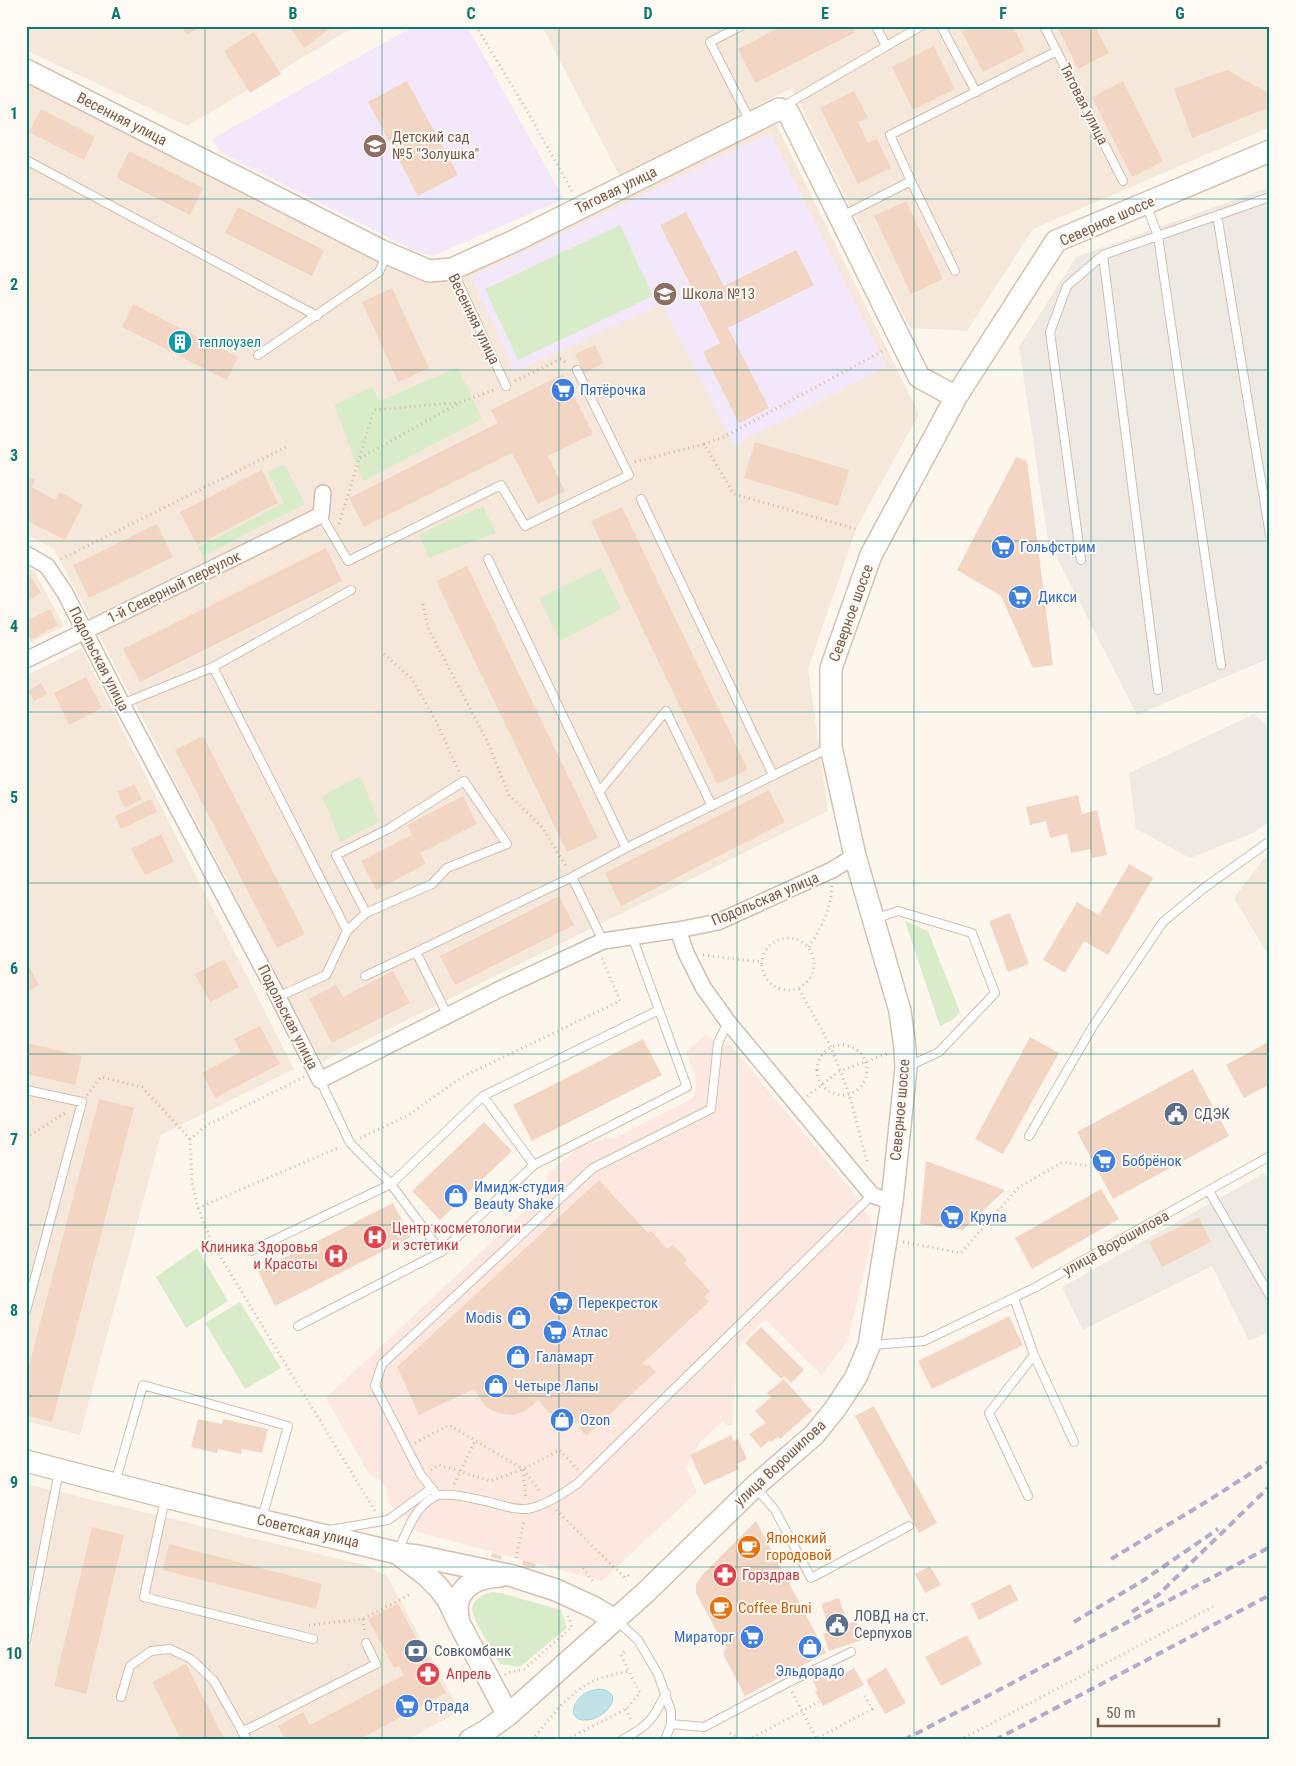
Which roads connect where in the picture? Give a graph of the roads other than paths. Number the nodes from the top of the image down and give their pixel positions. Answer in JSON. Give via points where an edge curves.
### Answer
{"nodes":[{"id":1,"x":742,"y":26,"type":"edge"},
{"id":2,"x":876,"y":26,"type":"edge"},
{"id":3,"x":921,"y":26,"type":"edge"},
{"id":4,"x":940,"y":26,"type":"edge"},
{"id":5,"x":1044,"y":26,"type":"edge"},
{"id":6,"x":886,"y":46,"type":"junction"},
{"id":7,"x":1057,"y":51,"type":"junction"},
{"id":8,"x":26,"y":70,"type":"edge"},
{"id":9,"x":976,"y":92,"type":"junction"},
{"id":10,"x":779,"y":109,"type":"junction"},
{"id":11,"x":750,"y":123,"type":"junction"},
{"id":12,"x":1270,"y":151,"type":"edge"},
{"id":13,"x":26,"y":160,"type":"edge"},
{"id":14,"x":911,"y":180,"type":"junction"},
{"id":15,"x":1123,"y":181,"type":"dead end"},
{"id":16,"x":1270,"y":197,"type":"edge"},
{"id":17,"x":1146,"y":204,"type":"junction"},
{"id":18,"x":1217,"y":215,"type":"junction"},
{"id":19,"x":840,"y":216,"type":"junction"},
{"id":20,"x":1158,"y":236,"type":"junction"},
{"id":21,"x":387,"y":254,"type":"junction"},
{"id":22,"x":1103,"y":255,"type":"junction"},
{"id":23,"x":452,"y":269,"type":"junction"},
{"id":24,"x":955,"y":271,"type":"dead end"},
{"id":25,"x":317,"y":316,"type":"junction"},
{"id":26,"x":258,"y":355,"type":"dead end"},
{"id":27,"x":576,"y":370,"type":"road end"},
{"id":28,"x":506,"y":386,"type":"road end"},
{"id":29,"x":956,"y":398,"type":"junction"},
{"id":30,"x":323,"y":493,"type":"dead end"},
{"id":31,"x":641,"y":499,"type":"dead end"},
{"id":32,"x":321,"y":516,"type":"junction"},
{"id":33,"x":1270,"y":535,"type":"edge"},
{"id":34,"x":26,"y":554,"type":"edge"},
{"id":35,"x":488,"y":560,"type":"dead end"},
{"id":36,"x":1081,"y":560,"type":"dead end"},
{"id":37,"x":351,"y":590,"type":"dead end"},
{"id":38,"x":85,"y":630,"type":"junction"},
{"id":39,"x":26,"y":660,"type":"edge"},
{"id":40,"x":1221,"y":665,"type":"dead end"},
{"id":41,"x":213,"y":667,"type":"junction"},
{"id":42,"x":1158,"y":690,"type":"dead end"},
{"id":43,"x":122,"y":704,"type":"junction"},
{"id":44,"x":831,"y":747,"type":"junction"},
{"id":45,"x":773,"y":776,"type":"junction"},
{"id":46,"x":599,"y":792,"type":"junction"},
{"id":47,"x":712,"y":806,"type":"junction"},
{"id":48,"x":1269,"y":843,"type":"edge"},
{"id":49,"x":626,"y":848,"type":"junction"},
{"id":50,"x":855,"y":856,"type":"junction"},
{"id":51,"x":572,"y":877,"type":"junction"},
{"id":52,"x":366,"y":913,"type":"junction"},
{"id":53,"x":873,"y":919,"type":"junction"},
{"id":54,"x":678,"y":930,"type":"junction"},
{"id":55,"x":347,"y":931,"type":"junction"},
{"id":56,"x":632,"y":936,"type":"junction"},
{"id":57,"x":600,"y":942,"type":"junction"},
{"id":58,"x":416,"y":952,"type":"junction"},
{"id":59,"x":365,"y":976,"type":"dead end"},
{"id":60,"x":278,"y":997,"type":"junction"},
{"id":61,"x":659,"y":1010,"type":"junction"},
{"id":62,"x":448,"y":1016,"type":"junction"},
{"id":63,"x":728,"y":1022,"type":"junction"},
{"id":64,"x":905,"y":1058,"type":"junction"},
{"id":65,"x":318,"y":1076,"type":"junction"},
{"id":66,"x":26,"y":1090,"type":"edge"},
{"id":67,"x":482,"y":1096,"type":"junction"},
{"id":68,"x":1029,"y":1136,"type":"dead end"},
{"id":69,"x":1270,"y":1156,"type":"edge"},
{"id":70,"x":534,"y":1165,"type":"junction"},
{"id":71,"x":391,"y":1184,"type":"junction"},
{"id":72,"x":1209,"y":1191,"type":"junction"},
{"id":73,"x":872,"y":1195,"type":"junction"},
{"id":74,"x":892,"y":1202,"type":"junction"},
{"id":75,"x":251,"y":1251,"type":"dead end"},
{"id":76,"x":441,"y":1252,"type":"junction"},
{"id":77,"x":1270,"y":1296,"type":"edge"},
{"id":78,"x":1014,"y":1298,"type":"junction"},
{"id":79,"x":26,"y":1311,"type":"edge"},
{"id":80,"x":298,"y":1326,"type":"dead end"},
{"id":81,"x":869,"y":1346,"type":"junction"},
{"id":82,"x":1034,"y":1355,"type":"junction"},
{"id":83,"x":1074,"y":1442,"type":"dead end"},
{"id":84,"x":26,"y":1461,"type":"edge"},
{"id":85,"x":59,"y":1469,"type":"junction"},
{"id":86,"x":115,"y":1484,"type":"junction"},
{"id":87,"x":755,"y":1486,"type":"junction"},
{"id":88,"x":432,"y":1488,"type":"junction"},
{"id":89,"x":437,"y":1495,"type":"junction"},
{"id":90,"x":1028,"y":1496,"type":"dead end"},
{"id":91,"x":165,"y":1497,"type":"junction"},
{"id":92,"x":261,"y":1520,"type":"junction"},
{"id":93,"x":909,"y":1526,"type":"dead end"},
{"id":94,"x":313,"y":1532,"type":"junction"},
{"id":95,"x":397,"y":1553,"type":"junction"},
{"id":96,"x":514,"y":1570,"type":"junction"},
{"id":97,"x":615,"y":1620,"type":"junction"},
{"id":98,"x":459,"y":1623,"type":"junction"},
{"id":99,"x":313,"y":1639,"type":"dead end"},
{"id":100,"x":26,"y":1640,"type":"edge"},
{"id":101,"x":366,"y":1643,"type":"dead end"},
{"id":102,"x":851,"y":1652,"type":"dead end"},
{"id":103,"x":666,"y":1693,"type":"junction"},
{"id":104,"x":121,"y":1697,"type":"dead end"},
{"id":105,"x":508,"y":1715,"type":"junction"},
{"id":106,"x":671,"y":1724,"type":"junction"},
{"id":107,"x":242,"y":1732,"type":"junction"},
{"id":108,"x":246,"y":1740,"type":"edge"},
{"id":109,"x":470,"y":1740,"type":"edge"},
{"id":110,"x":622,"y":1740,"type":"edge"},
{"id":111,"x":665,"y":1740,"type":"edge"}],
"edges":[{"from":1,"to":11,"type":"lane","via":[[710,42]]},
{"from":2,"to":6,"type":"lane"},
{"from":3,"to":6,"type":"lane","name":"Тяговая улица"},
{"from":4,"to":9,"type":"lane"},
{"from":5,"to":7,"type":"lane","name":"Тяговая улица"},
{"from":6,"to":10,"type":"lane","name":"Тяговая улица"},
{"from":7,"to":9,"type":"lane"},
{"from":7,"to":15,"type":"lane","name":"Тяговая улица"},
{"from":8,"to":21,"type":"street","name":"Весенняя улица"},
{"from":9,"to":14,"type":"lane","via":[[890,135]]},
{"from":10,"to":11,"type":"street","name":"Тяговая улица"},
{"from":10,"to":19,"type":"street","via":[[788,112]]},
{"from":11,"to":23,"type":"street","name":"Тяговая улица"},
{"from":12,"to":17,"type":"street","name":"Северное шоссе"},
{"from":13,"to":25,"type":"lane"},
{"from":14,"to":19,"type":"lane"},
{"from":14,"to":24,"type":"lane"},
{"from":16,"to":18,"type":"lane"},
{"from":17,"to":20,"type":"lane"},
{"from":17,"to":29,"type":"street","name":"Северное шоссе","via":[[1056,242]]},
{"from":18,"to":20,"type":"lane"},
{"from":18,"to":33,"type":"lane"},
{"from":19,"to":29,"type":"street","via":[[919,377]]},
{"from":20,"to":22,"type":"lane"},
{"from":20,"to":40,"type":"lane"},
{"from":21,"to":23,"type":"street","name":"Весенняя улица","via":[[429,271]]},
{"from":21,"to":25,"type":"lane","via":[[379,272]]},
{"from":22,"to":36,"type":"lane","via":[[1067,286],[1050,332]]},
{"from":22,"to":42,"type":"lane"},
{"from":23,"to":28,"type":"lane","name":"Весенняя улица"},
{"from":25,"to":26,"type":"lane"},
{"from":27,"to":32,"type":"lane","via":[[629,475],[525,526],[501,485],[348,560]]},
{"from":29,"to":44,"type":"street","name":"Северное шоссе","via":[[871,555],[864,574],[831,668]]},
{"from":30,"to":32,"type":"street"},
{"from":31,"to":45,"type":"lane"},
{"from":32,"to":38,"type":"street","name":"1-й Северный переулок"},
{"from":34,"to":38,"type":"street","name":"Подольская улица","via":[[47,566]]},
{"from":35,"to":46,"type":"lane"},
{"from":37,"to":41,"type":"lane"},
{"from":38,"to":39,"type":"street","name":"1-й Северный переулок"},
{"from":38,"to":43,"type":"street","name":"Подольская улица"},
{"from":41,"to":43,"type":"lane"},
{"from":41,"to":55,"type":"lane"},
{"from":43,"to":60,"type":"street","name":"Подольская улица"},
{"from":44,"to":45,"type":"lane"},
{"from":44,"to":50,"type":"street","name":"Северное шоссе"},
{"from":45,"to":47,"type":"lane"},
{"from":46,"to":47,"type":"lane","via":[[666,711]]},
{"from":46,"to":49,"type":"lane"},
{"from":47,"to":49,"type":"lane"},
{"from":48,"to":68,"type":"lane","via":[[1204,888],[1164,922],[1094,1026]]},
{"from":49,"to":51,"type":"lane"},
{"from":50,"to":53,"type":"street","name":"Северное шоссе"},
{"from":50,"to":54,"type":"street","name":"Подольская улица","via":[[832,870],[718,922]]},
{"from":51,"to":57,"type":"lane"},
{"from":51,"to":58,"type":"lane"},
{"from":52,"to":52,"type":"lane","via":[[336,855],[390,828],[464,781],[507,844],[447,868],[432,884]]},
{"from":52,"to":55,"type":"lane"},
{"from":53,"to":64,"type":"street","name":"Северное шоссе","via":[[900,1011]]},
{"from":53,"to":64,"type":"lane","via":[[898,911],[972,933],[995,993],[939,1052]]},
{"from":54,"to":56,"type":"street","name":"Подольская улица"},
{"from":54,"to":63,"type":"street","via":[[703,987]]},
{"from":55,"to":60,"type":"lane","via":[[326,974]]},
{"from":56,"to":57,"type":"street","name":"Подольская улица"},
{"from":56,"to":61,"type":"lane"},
{"from":57,"to":62,"type":"street","name":"Подольская улица"},
{"from":58,"to":59,"type":"lane"},
{"from":58,"to":62,"type":"lane"},
{"from":60,"to":65,"type":"street","name":"Подольская улица"},
{"from":61,"to":67,"type":"lane"},
{"from":61,"to":70,"type":"lane","via":[[688,1086]]},
{"from":62,"to":65,"type":"street","name":"Подольская улица"},
{"from":63,"to":73,"type":"street"},
{"from":63,"to":88,"type":"lane","via":[[718,1043],[710,1108],[593,1168],[382,1364],[375,1386],[421,1475]]},
{"from":64,"to":74,"type":"street","name":"Северное шоссе"},
{"from":65,"to":71,"type":"lane","via":[[350,1143]]},
{"from":66,"to":79,"type":"lane","via":[[82,1102]]},
{"from":67,"to":70,"type":"lane"},
{"from":67,"to":71,"type":"lane"},
{"from":69,"to":72,"type":"lane","name":"улица Ворошилова"},
{"from":70,"to":76,"type":"lane"},
{"from":71,"to":75,"type":"lane"},
{"from":71,"to":76,"type":"lane"},
{"from":72,"to":77,"type":"lane"},
{"from":72,"to":78,"type":"lane","name":"улица Ворошилова"},
{"from":73,"to":74,"type":"street"},
{"from":73,"to":89,"type":"lane","via":[[563,1494],[525,1509],[459,1495]]},
{"from":74,"to":81,"type":"street","name":"Северное шоссе"},
{"from":76,"to":80,"type":"lane"},
{"from":78,"to":81,"type":"lane","name":"улица Ворошилова","via":[[924,1341]]},
{"from":78,"to":82,"type":"lane"},
{"from":81,"to":87,"type":"street","name":"улица Ворошилова","via":[[856,1377],[835,1409],[814,1434]]},
{"from":82,"to":83,"type":"lane"},
{"from":82,"to":90,"type":"lane","via":[[989,1413]]},
{"from":84,"to":85,"type":"street","name":"Советская улица"},
{"from":85,"to":86,"type":"street","name":"Советская улица"},
{"from":85,"to":100,"type":"lane"},
{"from":86,"to":91,"type":"street","name":"Советская улица"},
{"from":86,"to":92,"type":"lane","via":[[143,1385],[288,1426]]},
{"from":87,"to":93,"type":"lane","via":[[775,1510],[811,1578]]},
{"from":87,"to":97,"type":"street","name":"улица Ворошилова"},
{"from":88,"to":89,"type":"lane"},
{"from":88,"to":94,"type":"lane","via":[[388,1520]]},
{"from":89,"to":95,"type":"lane","via":[[414,1516]]},
{"from":91,"to":92,"type":"street","name":"Советская улица"},
{"from":91,"to":99,"type":"lane","via":[[144,1597]]},
{"from":92,"to":94,"type":"street","name":"Советская улица"},
{"from":94,"to":95,"type":"street","name":"Советская улица"},
{"from":95,"to":96,"type":"street"},
{"from":95,"to":98,"type":"street","name":"Советская улица","via":[[439,1588]]},
{"from":96,"to":97,"type":"street"},
{"from":96,"to":98,"type":"street","via":[[473,1581],[457,1603]]},
{"from":97,"to":103,"type":"lane","via":[[638,1640]]},
{"from":97,"to":105,"type":"street","name":"улица Ворошилова"},
{"from":98,"to":105,"type":"street","name":"Советская улица"},
{"from":101,"to":107,"type":"lane","via":[[376,1664]]},
{"from":102,"to":106,"type":"lane","via":[[704,1727]]},
{"from":103,"to":106,"type":"lane"},
{"from":103,"to":110,"type":"lane","via":[[645,1726]]},
{"from":104,"to":107,"type":"lane","via":[[130,1666],[151,1651],[170,1649],[191,1659],[214,1681]]},
{"from":105,"to":109,"type":"street","name":"улица Ворошилова"},
{"from":106,"to":111,"type":"lane"},
{"from":107,"to":108,"type":"lane"}]}
